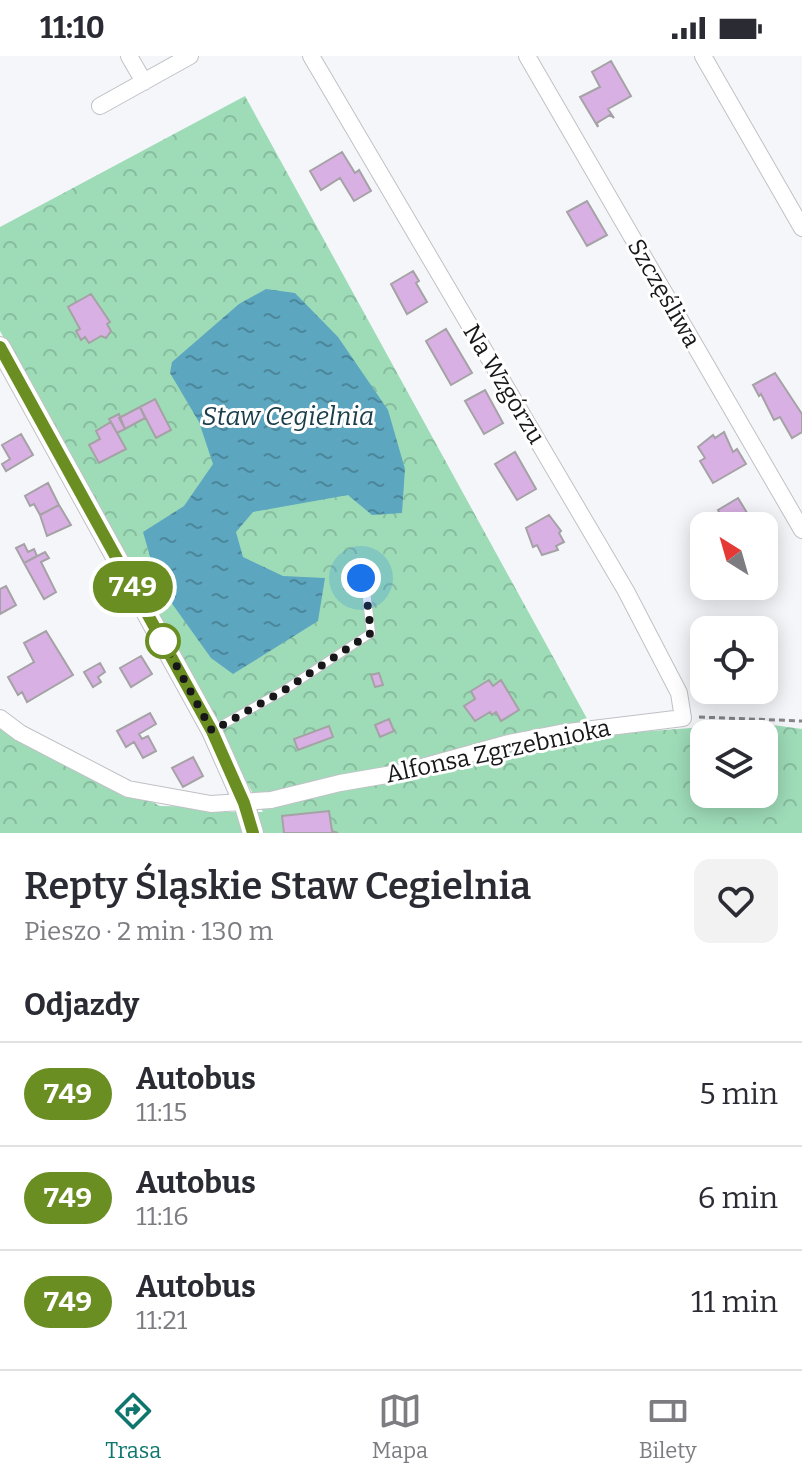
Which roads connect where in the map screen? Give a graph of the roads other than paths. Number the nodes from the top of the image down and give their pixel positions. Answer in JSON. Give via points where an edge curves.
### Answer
{"nodes":[{"id":1,"x":129,"y":56,"type":"edge"},
{"id":2,"x":190,"y":56,"type":"edge"},
{"id":3,"x":311,"y":56,"type":"edge"},
{"id":4,"x":527,"y":56,"type":"edge"},
{"id":5,"x":703,"y":56,"type":"edge"},
{"id":6,"x":144,"y":82,"type":"junction"},
{"id":7,"x":100,"y":106,"type":"dead end"},
{"id":8,"x":802,"y":228,"type":"edge"},
{"id":9,"x":0,"y":347,"type":"edge"},
{"id":10,"x":802,"y":530,"type":"edge"},
{"id":11,"x":355,"y":567,"type":"dead end"},
{"id":12,"x":0,"y":718,"type":"edge"},
{"id":13,"x":683,"y":718,"type":"joint"},
{"id":14,"x":212,"y":731,"type":"junction"},
{"id":15,"x":244,"y":803,"type":"junction"},
{"id":16,"x":253,"y":833,"type":"edge"}],
"edges":[{"from":1,"to":6,"type":"street"},
{"from":2,"to":6,"type":"street"},
{"from":3,"to":13,"type":"street","name":"Na Wzgórzu","via":[[626,591],[679,693]]},
{"from":4,"to":10,"type":"street","name":"Szczęśliwa"},
{"from":5,"to":8,"type":"street"},
{"from":6,"to":7,"type":"street"},
{"from":9,"to":14,"type":"street"},
{"from":11,"to":14,"type":"lane","via":[[366,591],[371,633]]},
{"from":12,"to":15,"type":"street","name":"Alfonsa Zgrzebnioka","via":[[128,789],[211,804]]},
{"from":13,"to":15,"type":"street","name":"Alfonsa Zgrzebnioka","via":[[560,733],[404,772]]},
{"from":14,"to":15,"type":"street"},
{"from":15,"to":16,"type":"street"}]}
